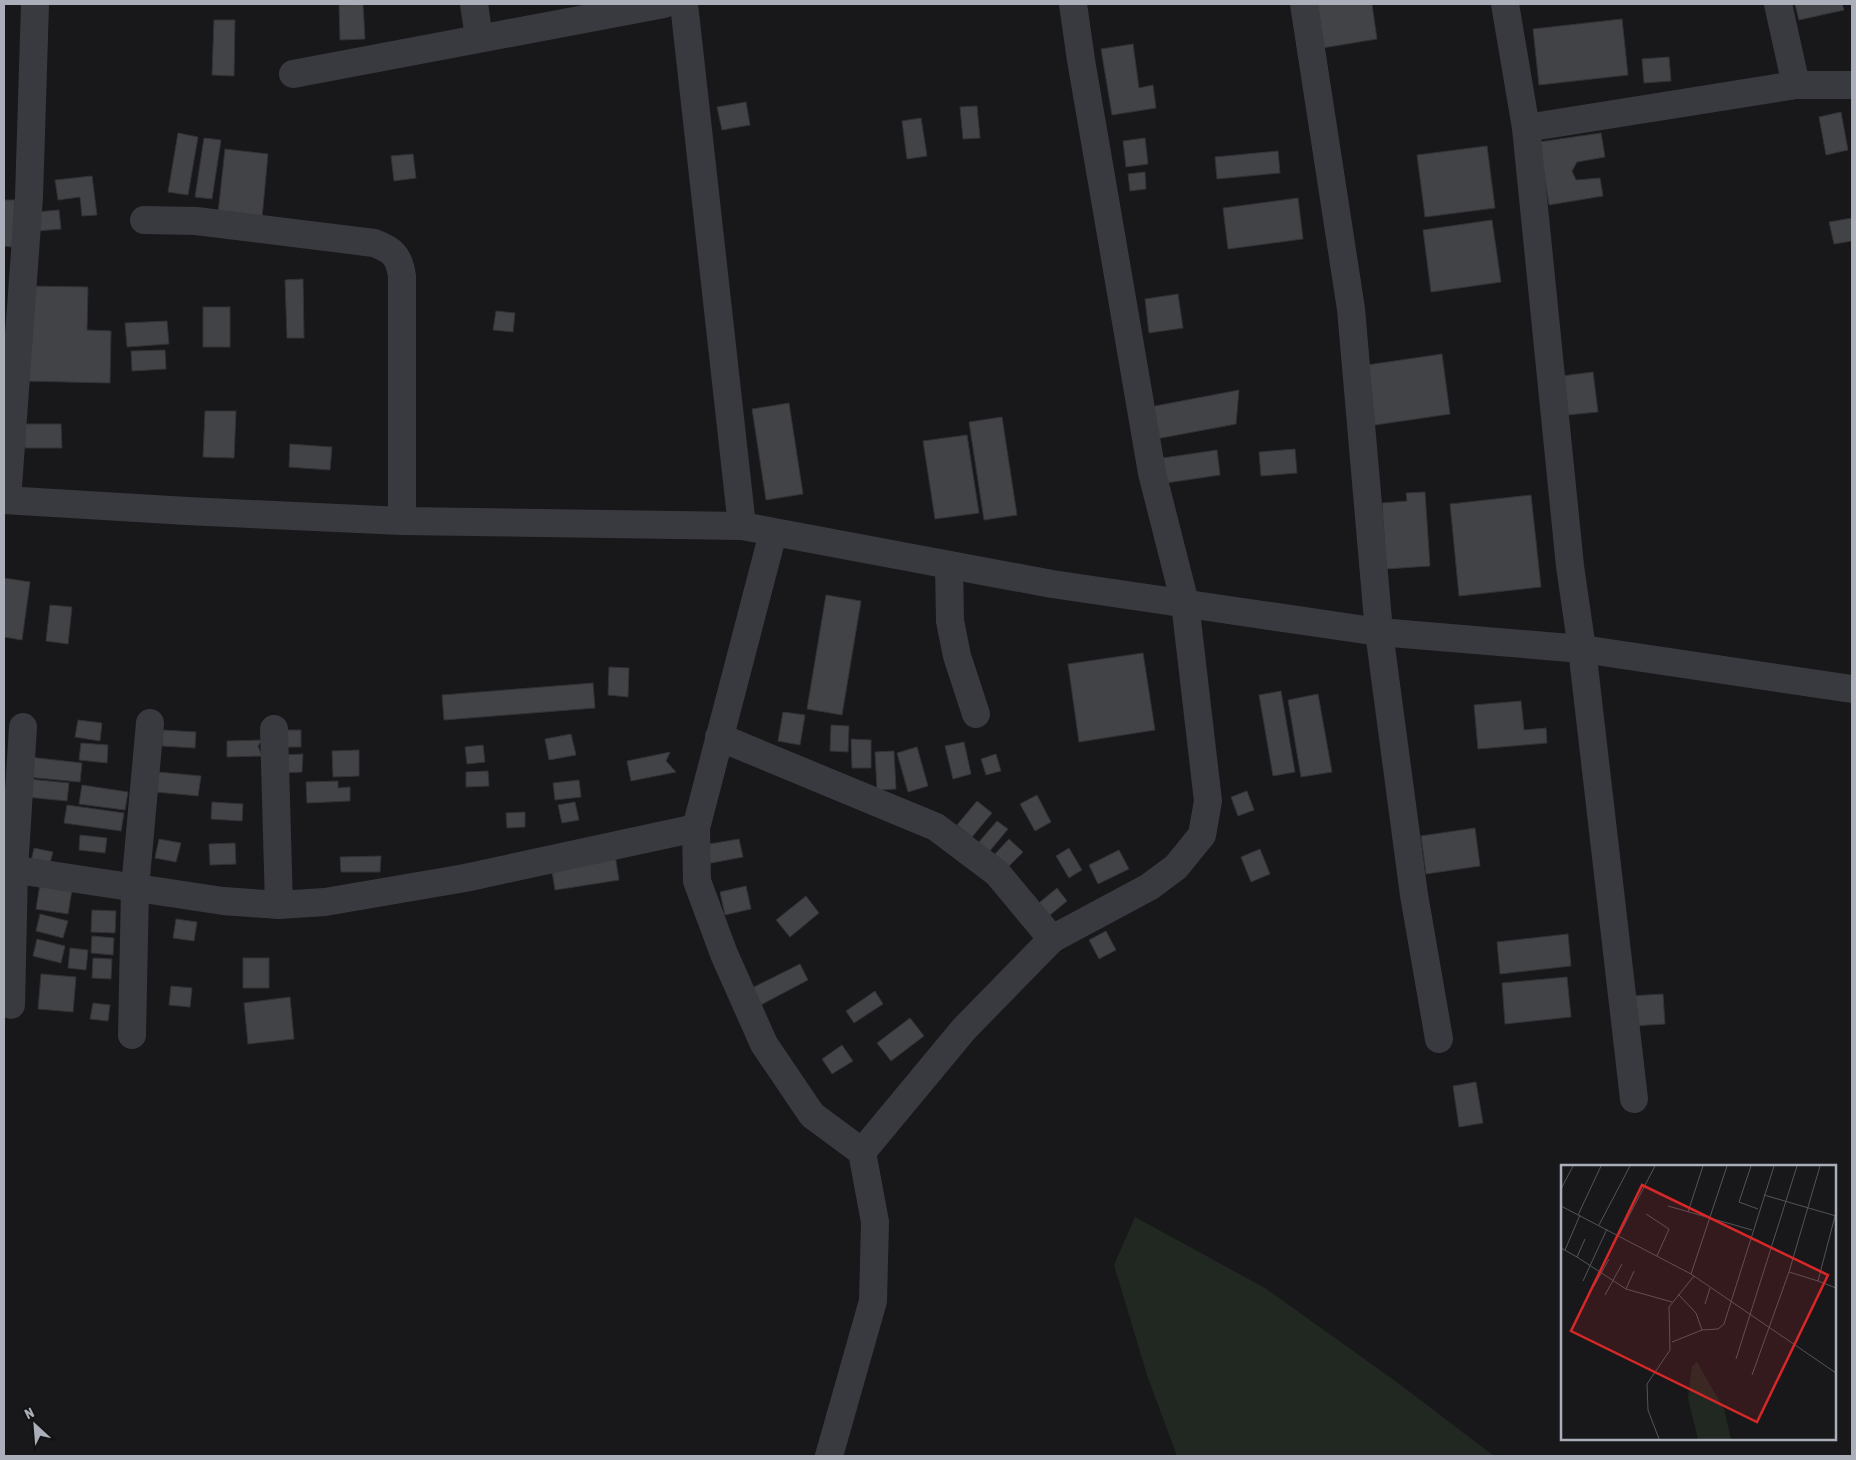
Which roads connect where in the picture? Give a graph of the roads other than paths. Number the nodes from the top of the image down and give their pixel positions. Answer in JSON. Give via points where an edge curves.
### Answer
{"nodes":[{"id":1,"x":35,"y":4,"type":"edge"},
{"id":2,"x":474,"y":4,"type":"edge"},
{"id":3,"x":664,"y":4,"type":"edge"},
{"id":4,"x":684,"y":4,"type":"edge"},
{"id":5,"x":1073,"y":4,"type":"edge"},
{"id":6,"x":1304,"y":4,"type":"edge"},
{"id":7,"x":1505,"y":4,"type":"edge"},
{"id":8,"x":1778,"y":4,"type":"edge"},
{"id":9,"x":479,"y":38,"type":"junction"},
{"id":10,"x":293,"y":74,"type":"dead end"},
{"id":11,"x":1796,"y":85,"type":"junction"},
{"id":12,"x":1852,"y":86,"type":"edge"},
{"id":13,"x":1526,"y":128,"type":"junction"},
{"id":14,"x":144,"y":220,"type":"dead end"},
{"id":15,"x":5,"y":500,"type":"edge"},
{"id":16,"x":402,"y":521,"type":"junction"},
{"id":17,"x":742,"y":526,"type":"junction"},
{"id":18,"x":773,"y":532,"type":"junction"},
{"id":19,"x":949,"y":565,"type":"junction"},
{"id":20,"x":1185,"y":603,"type":"junction"},
{"id":21,"x":1379,"y":632,"type":"junction"},
{"id":22,"x":1582,"y":649,"type":"junction"},
{"id":23,"x":1852,"y":689,"type":"edge"},
{"id":24,"x":976,"y":714,"type":"dead end"},
{"id":25,"x":150,"y":723,"type":"dead end"},
{"id":26,"x":23,"y":727,"type":"dead end"},
{"id":27,"x":274,"y":729,"type":"dead end"},
{"id":28,"x":719,"y":737,"type":"junction"},
{"id":29,"x":696,"y":828,"type":"junction"},
{"id":30,"x":9,"y":869,"type":"edge"},
{"id":31,"x":135,"y":888,"type":"junction"},
{"id":32,"x":279,"y":905,"type":"junction"},
{"id":33,"x":1052,"y":940,"type":"junction"},
{"id":34,"x":11,"y":1005,"type":"dead end"},
{"id":35,"x":132,"y":1035,"type":"dead end"},
{"id":36,"x":1439,"y":1040,"type":"dead end"},
{"id":37,"x":1634,"y":1099,"type":"dead end"},
{"id":38,"x":862,"y":1152,"type":"junction"},
{"id":39,"x":829,"y":1456,"type":"edge"}],
"edges":[{"from":1,"to":15,"type":"street","via":[[29,197]]},
{"from":2,"to":9,"type":"street"},
{"from":3,"to":9,"type":"street"},
{"from":4,"to":17,"type":"street"},
{"from":5,"to":20,"type":"street","via":[[1152,473]]},
{"from":6,"to":21,"type":"street","via":[[1351,309]]},
{"from":7,"to":13,"type":"street"},
{"from":8,"to":11,"type":"street"},
{"from":9,"to":10,"type":"street"},
{"from":11,"to":12,"type":"street"},
{"from":11,"to":13,"type":"street"},
{"from":13,"to":22,"type":"street","via":[[1570,566]]},
{"from":14,"to":16,"type":"street","via":[[196,221],[374,243],[395,255],[402,276]]},
{"from":15,"to":16,"type":"street"},
{"from":16,"to":17,"type":"street"},
{"from":17,"to":18,"type":"street"},
{"from":18,"to":19,"type":"street"},
{"from":18,"to":28,"type":"street"},
{"from":19,"to":20,"type":"street"},
{"from":19,"to":24,"type":"street","via":[[950,621],[957,656]]},
{"from":20,"to":21,"type":"street"},
{"from":20,"to":33,"type":"street","via":[[1208,801],[1202,835],[1176,867],[1149,887]]},
{"from":21,"to":22,"type":"street"},
{"from":21,"to":36,"type":"street","via":[[1414,895]]},
{"from":22,"to":23,"type":"street"},
{"from":22,"to":37,"type":"street"},
{"from":25,"to":31,"type":"street"},
{"from":26,"to":30,"type":"street"},
{"from":27,"to":32,"type":"street"},
{"from":28,"to":29,"type":"street"},
{"from":28,"to":33,"type":"street","via":[[936,827],[998,873]]},
{"from":29,"to":32,"type":"street","via":[[465,878],[325,902]]},
{"from":29,"to":38,"type":"street","via":[[697,881],[724,954],[764,1044],[812,1115]]},
{"from":30,"to":31,"type":"street"},
{"from":30,"to":34,"type":"street"},
{"from":31,"to":32,"type":"street","via":[[223,901]]},
{"from":31,"to":35,"type":"street"},
{"from":33,"to":38,"type":"street","via":[[964,1029]]},
{"from":38,"to":39,"type":"street","via":[[875,1222],[873,1301]]}]}
